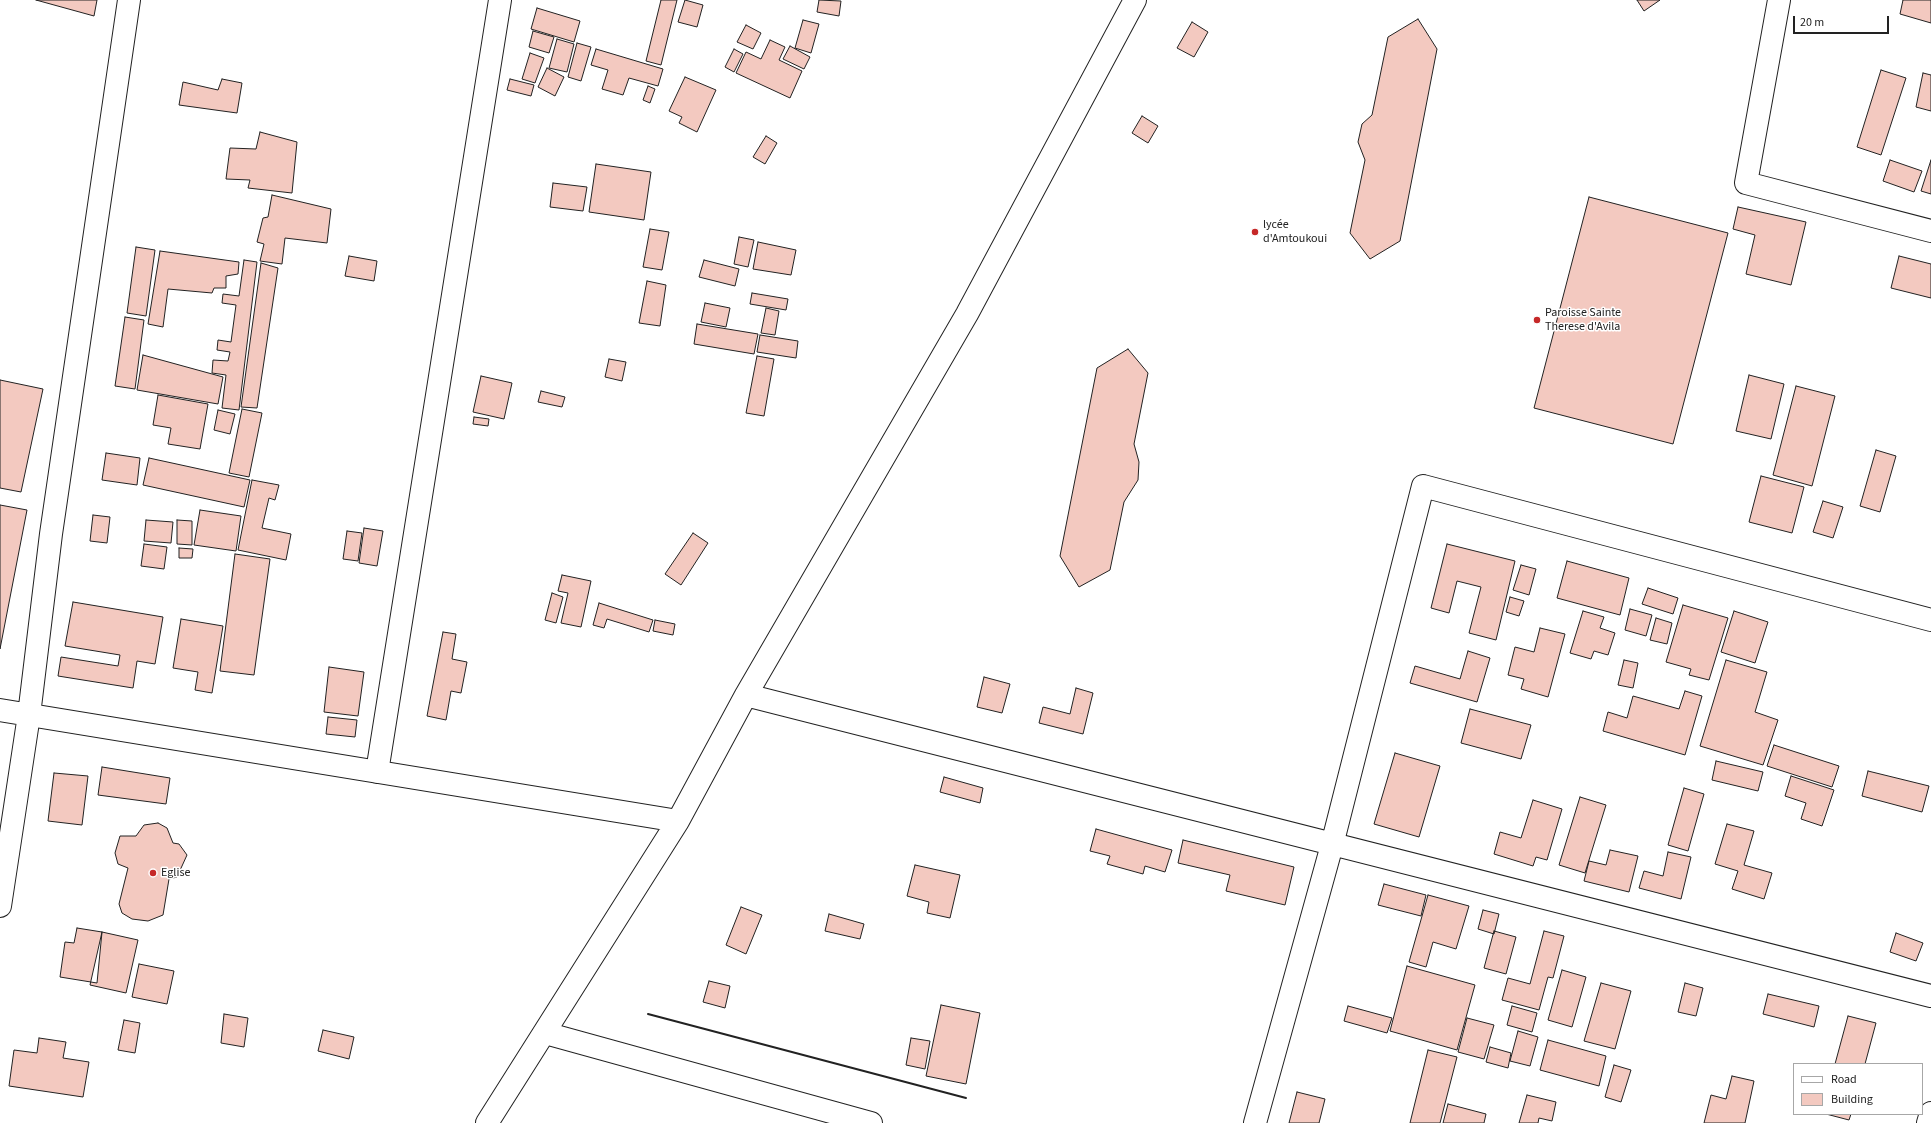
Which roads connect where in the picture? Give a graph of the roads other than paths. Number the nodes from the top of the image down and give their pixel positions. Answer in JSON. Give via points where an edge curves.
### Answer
{"nodes":[{"id":1,"x":129,"y":0,"type":"edge"},
{"id":2,"x":500,"y":0,"type":"edge"},
{"id":3,"x":1135,"y":0,"type":"edge"},
{"id":4,"x":1779,"y":0,"type":"edge"},
{"id":5,"x":1931,"y":231,"type":"edge"},
{"id":6,"x":1931,"y":620,"type":"edge"},
{"id":7,"x":746,"y":695,"type":"junction"},
{"id":8,"x":0,"y":710,"type":"edge"},
{"id":9,"x":29,"y":715,"type":"junction"},
{"id":10,"x":377,"y":772,"type":"junction"},
{"id":11,"x":678,"y":821,"type":"junction"},
{"id":12,"x":1332,"y":845,"type":"junction"},
{"id":13,"x":0,"y":906,"type":"edge"},
{"id":14,"x":1931,"y":996,"type":"edge"},
{"id":15,"x":545,"y":1033,"type":"junction"},
{"id":16,"x":1931,"y":1113,"type":"edge"},
{"id":17,"x":843,"y":1120,"type":"edge"},
{"id":18,"x":487,"y":1123,"type":"edge"},
{"id":19,"x":871,"y":1123,"type":"edge"},
{"id":20,"x":1255,"y":1123,"type":"edge"},
{"id":21,"x":1928,"y":1123,"type":"edge"}],
"edges":[{"from":1,"to":9,"type":"street","via":[[52,526]]},
{"from":2,"to":10,"type":"street"},
{"from":3,"to":7,"type":"street","via":[[967,314]]},
{"from":4,"to":5,"type":"street","via":[[1746,183]]},
{"from":6,"to":12,"type":"street","via":[[1423,486]]},
{"from":7,"to":11,"type":"street"},
{"from":7,"to":12,"type":"street"},
{"from":8,"to":9,"type":"street"},
{"from":9,"to":10,"type":"street"},
{"from":9,"to":13,"type":"street"},
{"from":10,"to":11,"type":"street"},
{"from":11,"to":15,"type":"street"},
{"from":12,"to":14,"type":"street"},
{"from":12,"to":20,"type":"street"},
{"from":15,"to":17,"type":"street"},
{"from":15,"to":18,"type":"street"},
{"from":16,"to":21,"type":"street"},
{"from":17,"to":19,"type":"street"}]}
